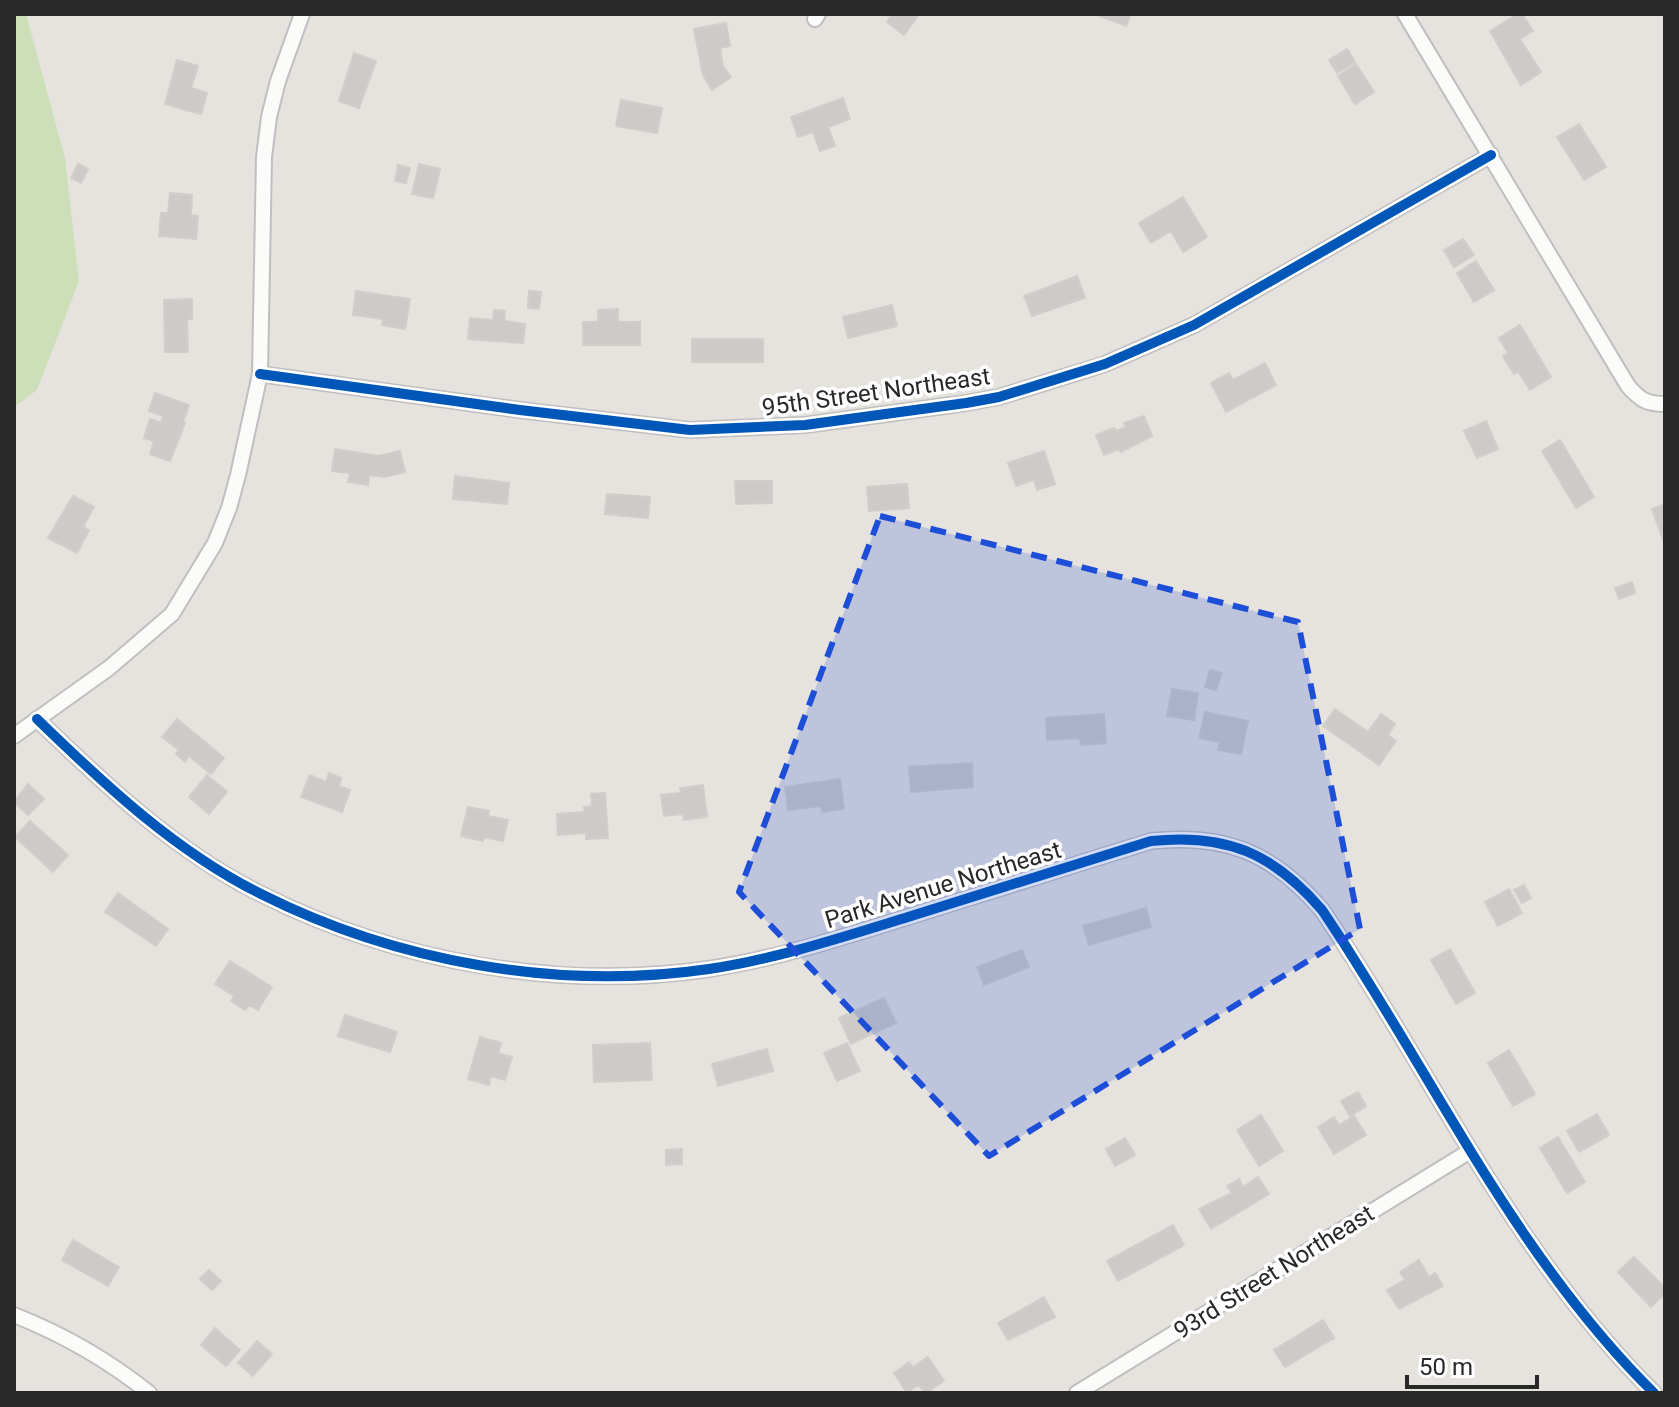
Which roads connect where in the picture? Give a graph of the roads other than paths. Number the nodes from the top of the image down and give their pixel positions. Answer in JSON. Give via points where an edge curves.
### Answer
{"nodes":[{"id":1,"x":302,"y":14,"type":"edge"},
{"id":2,"x":1405,"y":14,"type":"edge"},
{"id":3,"x":1491,"y":155,"type":"junction"},
{"id":4,"x":260,"y":374,"type":"junction"},
{"id":5,"x":1665,"y":404,"type":"edge"},
{"id":6,"x":37,"y":719,"type":"junction"},
{"id":7,"x":14,"y":736,"type":"edge"},
{"id":8,"x":1470,"y":1151,"type":"junction"},
{"id":9,"x":14,"y":1315,"type":"edge"},
{"id":10,"x":149,"y":1393,"type":"edge"},
{"id":11,"x":1077,"y":1393,"type":"edge"},
{"id":12,"x":1654,"y":1393,"type":"edge"}],
"edges":[{"from":1,"to":4,"type":"street","via":[[273,101],[264,157]]},
{"from":2,"to":3,"type":"street"},
{"from":3,"to":4,"type":"street","name":"95th Street Northeast","via":[[1194,325],[1105,364],[966,403],[805,425],[690,430]]},
{"from":3,"to":5,"type":"street","via":[[1628,386],[1649,404]]},
{"from":4,"to":6,"type":"street","via":[[229,508],[203,568],[172,614]]},
{"from":6,"to":7,"type":"street"},
{"from":6,"to":8,"type":"street","name":"Park Avenue Northeast","via":[[160,828],[259,894],[309,916],[417,950],[498,969],[556,975],[630,976],[711,968],[830,941],[1151,841],[1216,840],[1273,864],[1322,910]]},
{"from":8,"to":11,"type":"street","name":"93rd Street Northeast"},
{"from":8,"to":12,"type":"street","name":"Park Avenue Northeast","via":[[1564,1290]]},
{"from":9,"to":10,"type":"street","via":[[111,1364]]}]}
